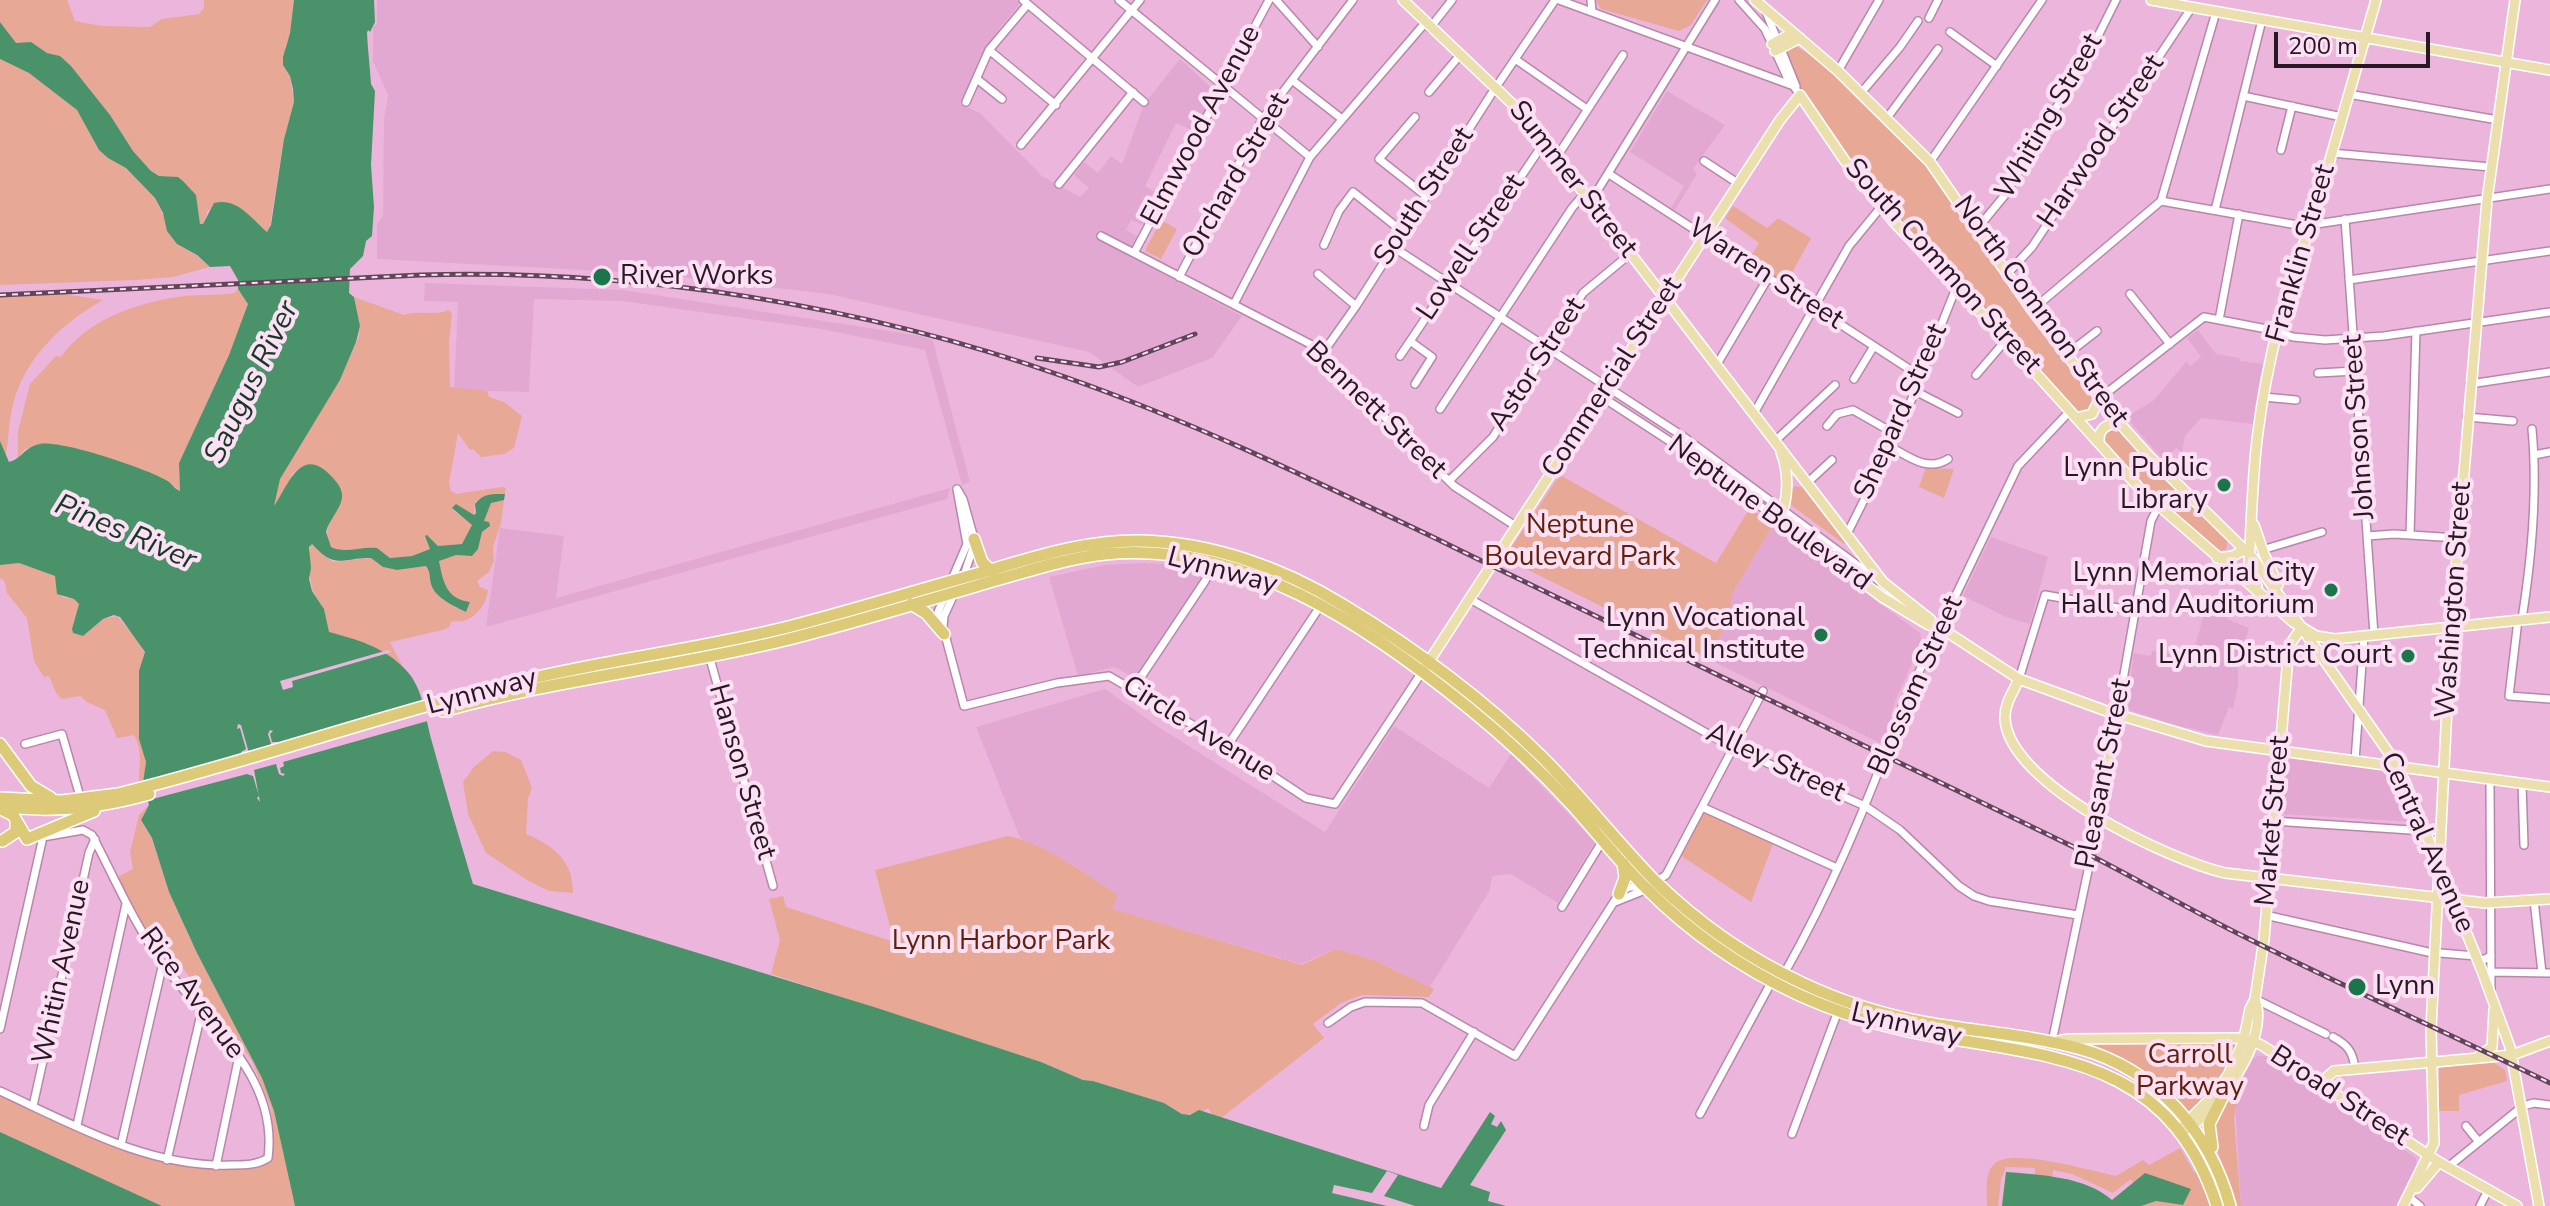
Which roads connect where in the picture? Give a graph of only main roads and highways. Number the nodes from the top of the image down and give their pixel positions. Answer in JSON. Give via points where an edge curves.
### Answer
{"nodes":[{"id":1,"x":1403,"y":0,"type":"edge"},
{"id":2,"x":2151,"y":0,"type":"edge"},
{"id":3,"x":2515,"y":0,"type":"edge"},
{"id":4,"x":2164,"y":1,"type":"edge"},
{"id":5,"x":2372,"y":1,"type":"edge"},
{"id":6,"x":1758,"y":3,"type":"edge"},
{"id":7,"x":2199,"y":5,"type":"edge"},
{"id":8,"x":1796,"y":36,"type":"junction"},
{"id":9,"x":2364,"y":38,"type":"junction"},
{"id":10,"x":1776,"y":46,"type":"road end"},
{"id":11,"x":2505,"y":62,"type":"junction"},
{"id":12,"x":2550,"y":70,"type":"edge"},
{"id":13,"x":1800,"y":95,"type":"joint"},
{"id":14,"x":1665,"y":298,"type":"junction"},
{"id":15,"x":2100,"y":398,"type":"junction"},
{"id":16,"x":2073,"y":414,"type":"junction"},
{"id":17,"x":2122,"y":425,"type":"junction"},
{"id":18,"x":2099,"y":444,"type":"junction"},
{"id":19,"x":1781,"y":452,"type":"junction"},
{"id":20,"x":1806,"y":484,"type":"junction"},
{"id":21,"x":1786,"y":490,"type":"junction"},
{"id":22,"x":1779,"y":520,"type":"joint"},
{"id":23,"x":974,"y":539,"type":"road end"},
{"id":24,"x":2253,"y":548,"type":"junction"},
{"id":25,"x":2217,"y":558,"type":"junction"},
{"id":26,"x":990,"y":570,"type":"junction"},
{"id":27,"x":953,"y":586,"type":"junction"},
{"id":28,"x":1887,"y":587,"type":"joint"},
{"id":29,"x":2263,"y":595,"type":"junction"},
{"id":30,"x":2278,"y":600,"type":"junction"},
{"id":31,"x":911,"y":604,"type":"junction"},
{"id":32,"x":2550,"y":617,"type":"edge"},
{"id":33,"x":2302,"y":627,"type":"junction"},
{"id":34,"x":2451,"y":627,"type":"junction"},
{"id":35,"x":1939,"y":628,"type":"junction"},
{"id":36,"x":944,"y":634,"type":"road end"},
{"id":37,"x":2335,"y":639,"type":"junction"},
{"id":38,"x":2291,"y":643,"type":"junction"},
{"id":39,"x":708,"y":651,"type":"junction"},
{"id":40,"x":2320,"y":652,"type":"junction"},
{"id":41,"x":1426,"y":667,"type":"junction"},
{"id":42,"x":2019,"y":679,"type":"junction"},
{"id":43,"x":2117,"y":714,"type":"junction"},
{"id":44,"x":0,"y":744,"type":"edge"},
{"id":45,"x":2280,"y":751,"type":"junction"},
{"id":46,"x":2398,"y":766,"type":"junction"},
{"id":47,"x":2444,"y":773,"type":"junction"},
{"id":48,"x":2550,"y":787,"type":"edge"},
{"id":49,"x":142,"y":792,"type":"junction"},
{"id":50,"x":0,"y":798,"type":"edge"},
{"id":51,"x":76,"y":800,"type":"junction"},
{"id":52,"x":128,"y":800,"type":"junction"},
{"id":53,"x":0,"y":807,"type":"edge"},
{"id":54,"x":2099,"y":818,"type":"junction"},
{"id":55,"x":16,"y":819,"type":"junction"},
{"id":56,"x":27,"y":839,"type":"junction"},
{"id":57,"x":1,"y":841,"type":"edge"},
{"id":58,"x":1623,"y":863,"type":"junction"},
{"id":59,"x":2439,"y":867,"type":"junction"},
{"id":60,"x":2269,"y":876,"type":"junction"},
{"id":61,"x":1650,"y":884,"type":"junction"},
{"id":62,"x":2437,"y":897,"type":"junction"},
{"id":63,"x":1616,"y":898,"type":"road end"},
{"id":64,"x":2453,"y":899,"type":"junction"},
{"id":65,"x":2550,"y":899,"type":"edge"},
{"id":66,"x":1778,"y":980,"type":"junction"},
{"id":67,"x":2493,"y":1000,"type":"junction"},
{"id":68,"x":2249,"y":1040,"type":"junction"},
{"id":69,"x":2052,"y":1042,"type":"junction"},
{"id":70,"x":2545,"y":1043,"type":"edge"},
{"id":71,"x":2511,"y":1051,"type":"junction"},
{"id":72,"x":2243,"y":1053,"type":"junction"},
{"id":73,"x":2472,"y":1058,"type":"junction"},
{"id":74,"x":2432,"y":1062,"type":"junction"},
{"id":75,"x":2320,"y":1083,"type":"junction"},
{"id":76,"x":2224,"y":1094,"type":"junction"},
{"id":77,"x":2193,"y":1120,"type":"junction"},
{"id":78,"x":2180,"y":1133,"type":"junction"},
{"id":79,"x":2429,"y":1156,"type":"junction"},
{"id":80,"x":2443,"y":1165,"type":"junction"},
{"id":81,"x":2223,"y":1182,"type":"junction"},
{"id":82,"x":2409,"y":1197,"type":"junction"},
{"id":83,"x":2541,"y":1203,"type":"edge"},
{"id":84,"x":2217,"y":1206,"type":"edge"},
{"id":85,"x":2230,"y":1206,"type":"edge"},
{"id":86,"x":2403,"y":1206,"type":"edge"},
{"id":87,"x":2517,"y":1206,"type":"edge"}],
"edges":[{"from":1,"to":14,"type":"main road","name":"Summer Street","via":[[1545,141]]},
{"from":2,"to":4,"type":"main road"},
{"from":3,"to":11,"type":"main road","name":"Washington Street"},
{"from":4,"to":7,"type":"main road"},
{"from":5,"to":9,"type":"main road","name":"Franklin Street"},
{"from":6,"to":8,"type":"main road","name":"North Common Street"},
{"from":7,"to":9,"type":"main road"},
{"from":8,"to":10,"type":"main road"},
{"from":8,"to":15,"type":"main road","name":"North Common Street","via":[[1930,162]]},
{"from":9,"to":11,"type":"main road"},
{"from":9,"to":24,"type":"main road","name":"Franklin Street","via":[[2278,332],[2256,447]]},
{"from":11,"to":12,"type":"main road"},
{"from":11,"to":34,"type":"main road","name":"Washington Street","via":[[2475,323]]},
{"from":13,"to":14,"type":"main road","name":"Commercial Street"},
{"from":13,"to":16,"type":"main road","name":"South Common Street","via":[[1881,207]]},
{"from":14,"to":19,"type":"main road","name":"Summer Street"},
{"from":14,"to":41,"type":"main road","name":"Commercial Street"},
{"from":15,"to":16,"type":"main road","via":[[2092,414]]},
{"from":15,"to":17,"type":"main road","name":"North Common Street"},
{"from":16,"to":18,"type":"main road","name":"South Common Street"},
{"from":17,"to":18,"type":"main road","via":[[2105,426]]},
{"from":17,"to":24,"type":"main road","name":"North Common Street","via":[[2149,456]]},
{"from":18,"to":25,"type":"main road","name":"South Common Street","via":[[2158,507]]},
{"from":19,"to":20,"type":"main road","name":"Summer Street"},
{"from":19,"to":21,"type":"main road","name":"Summer Street"},
{"from":20,"to":21,"type":"main road","via":[[1795,482]]},
{"from":20,"to":28,"type":"main road","name":"Summer Street"},
{"from":21,"to":22,"type":"main road","name":"Summer Street"},
{"from":22,"to":35,"type":"main road","name":"Neptune Boulevard","via":[[1882,597]]},
{"from":23,"to":26,"type":"highway"},
{"from":24,"to":25,"type":"main road"},
{"from":24,"to":29,"type":"main road","name":"Franklin Street","via":[[2250,573]]},
{"from":24,"to":30,"type":"main road","name":"North Common Street"},
{"from":25,"to":29,"type":"main road","name":"South Common Street"},
{"from":26,"to":27,"type":"highway","name":"Lynnway"},
{"from":26,"to":41,"type":"highway","name":"Lynnway","via":[[1106,542],[1197,547],[1252,562],[1313,588],[1362,617]]},
{"from":27,"to":31,"type":"highway","name":"Lynnway"},
{"from":27,"to":39,"type":"highway","name":"Lynnway"},
{"from":27,"to":41,"type":"highway","name":"Lynnway","via":[[1104,554],[1151,553],[1214,563],[1321,605]]},
{"from":28,"to":35,"type":"main road","name":"Neptune Boulevard"},
{"from":29,"to":30,"type":"main road","name":"South Common Street"},
{"from":30,"to":33,"type":"main road","name":"Central Avenue"},
{"from":30,"to":38,"type":"main road"},
{"from":31,"to":36,"type":"highway"},
{"from":31,"to":39,"type":"highway","name":"Lynnway","via":[[793,638]]},
{"from":32,"to":34,"type":"main road"},
{"from":33,"to":37,"type":"main road"},
{"from":33,"to":38,"type":"main road","name":"Market Street"},
{"from":33,"to":40,"type":"main road","name":"Central Avenue"},
{"from":34,"to":37,"type":"main road"},
{"from":34,"to":47,"type":"main road","name":"Washington Street"},
{"from":35,"to":42,"type":"main road","name":"Neptune Boulevard"},
{"from":37,"to":40,"type":"main road","via":[[2320,645]]},
{"from":38,"to":45,"type":"main road","name":"Market Street"},
{"from":39,"to":49,"type":"highway","name":"Lynnway","via":[[430,711]]},
{"from":40,"to":46,"type":"main road","name":"Central Avenue"},
{"from":41,"to":58,"type":"highway","name":"Lynnway","via":[[1523,755]]},
{"from":41,"to":61,"type":"highway","name":"Lynnway","via":[[1480,702],[1539,754]]},
{"from":42,"to":43,"type":"main road","name":"Neptune Boulevard"},
{"from":42,"to":54,"type":"main road","via":[[2005,717],[2017,750],[2061,794]]},
{"from":43,"to":45,"type":"main road","name":"Neptune Boulevard","via":[[2192,738]]},
{"from":43,"to":54,"type":"main road","name":"Pleasant Street"},
{"from":44,"to":51,"type":"highway","via":[[36,790],[53,799]]},
{"from":45,"to":46,"type":"main road","name":"Neptune Boulevard"},
{"from":45,"to":60,"type":"main road","name":"Market Street"},
{"from":46,"to":47,"type":"main road","name":"Neptune Boulevard"},
{"from":46,"to":59,"type":"main road","name":"Central Avenue"},
{"from":47,"to":48,"type":"main road","name":"Neptune Boulevard"},
{"from":47,"to":59,"type":"main road","name":"Washington Street"},
{"from":49,"to":51,"type":"highway"},
{"from":49,"to":52,"type":"highway"},
{"from":50,"to":51,"type":"highway"},
{"from":52,"to":53,"type":"highway","via":[[67,809]]},
{"from":52,"to":56,"type":"highway"},
{"from":53,"to":55,"type":"highway"},
{"from":54,"to":60,"type":"main road","via":[[2197,864],[2225,873]]},
{"from":55,"to":56,"type":"highway"},
{"from":55,"to":57,"type":"highway","via":[[16,832]]},
{"from":56,"to":57,"type":"main road"},
{"from":58,"to":61,"type":"highway","name":"Lynnway"},
{"from":58,"to":63,"type":"highway","via":[[1625,878]]},
{"from":59,"to":62,"type":"main road","name":"Washington Street"},
{"from":59,"to":64,"type":"main road","name":"Central Avenue"},
{"from":60,"to":62,"type":"main road"},
{"from":60,"to":68,"type":"main road","name":"Market Street","via":[[2255,999],[2258,1012]]},
{"from":61,"to":66,"type":"highway","name":"Lynnway"},
{"from":62,"to":64,"type":"main road"},
{"from":62,"to":74,"type":"main road","name":"Washington Street"},
{"from":64,"to":65,"type":"main road"},
{"from":64,"to":67,"type":"main road","name":"Central Avenue"},
{"from":66,"to":69,"type":"highway","name":"Lynnway","via":[[1890,1015]]},
{"from":66,"to":78,"type":"highway","name":"Lynnway","via":[[1838,1011],[1909,1031],[2081,1064],[2138,1093]]},
{"from":67,"to":71,"type":"main road","name":"Central Avenue"},
{"from":67,"to":73,"type":"main road","via":[[2492,1047]]},
{"from":68,"to":69,"type":"main road","name":"Broad Street"},
{"from":68,"to":72,"type":"main road"},
{"from":68,"to":75,"type":"main road","name":"Broad Street"},
{"from":69,"to":77,"type":"highway","name":"Lynnway","via":[[2128,1069]]},
{"from":70,"to":71,"type":"main road"},
{"from":71,"to":73,"type":"main road"},
{"from":71,"to":83,"type":"main road","name":"Central Avenue"},
{"from":72,"to":76,"type":"main road"},
{"from":72,"to":77,"type":"main road"},
{"from":73,"to":74,"type":"main road"},
{"from":74,"to":75,"type":"main road","via":[[2330,1072]]},
{"from":74,"to":79,"type":"main road","name":"Washington Street","via":[[2434,1141]]},
{"from":75,"to":79,"type":"main road","name":"Broad Street"},
{"from":76,"to":77,"type":"main road"},
{"from":76,"to":81,"type":"highway","via":[[2208,1131]]},
{"from":77,"to":78,"type":"main road"},
{"from":77,"to":81,"type":"highway","name":"Lynnway"},
{"from":78,"to":84,"type":"highway","name":"Lynnway","via":[[2205,1173]]},
{"from":79,"to":80,"type":"main road","name":"Broad Street"},
{"from":79,"to":82,"type":"main road","name":"Washington Street"},
{"from":80,"to":82,"type":"main road","name":"Washington Street"},
{"from":80,"to":87,"type":"main road","name":"Broad Street"},
{"from":81,"to":85,"type":"highway","name":"Lynnway"},
{"from":82,"to":86,"type":"main road","name":"Washington Street"}]}
